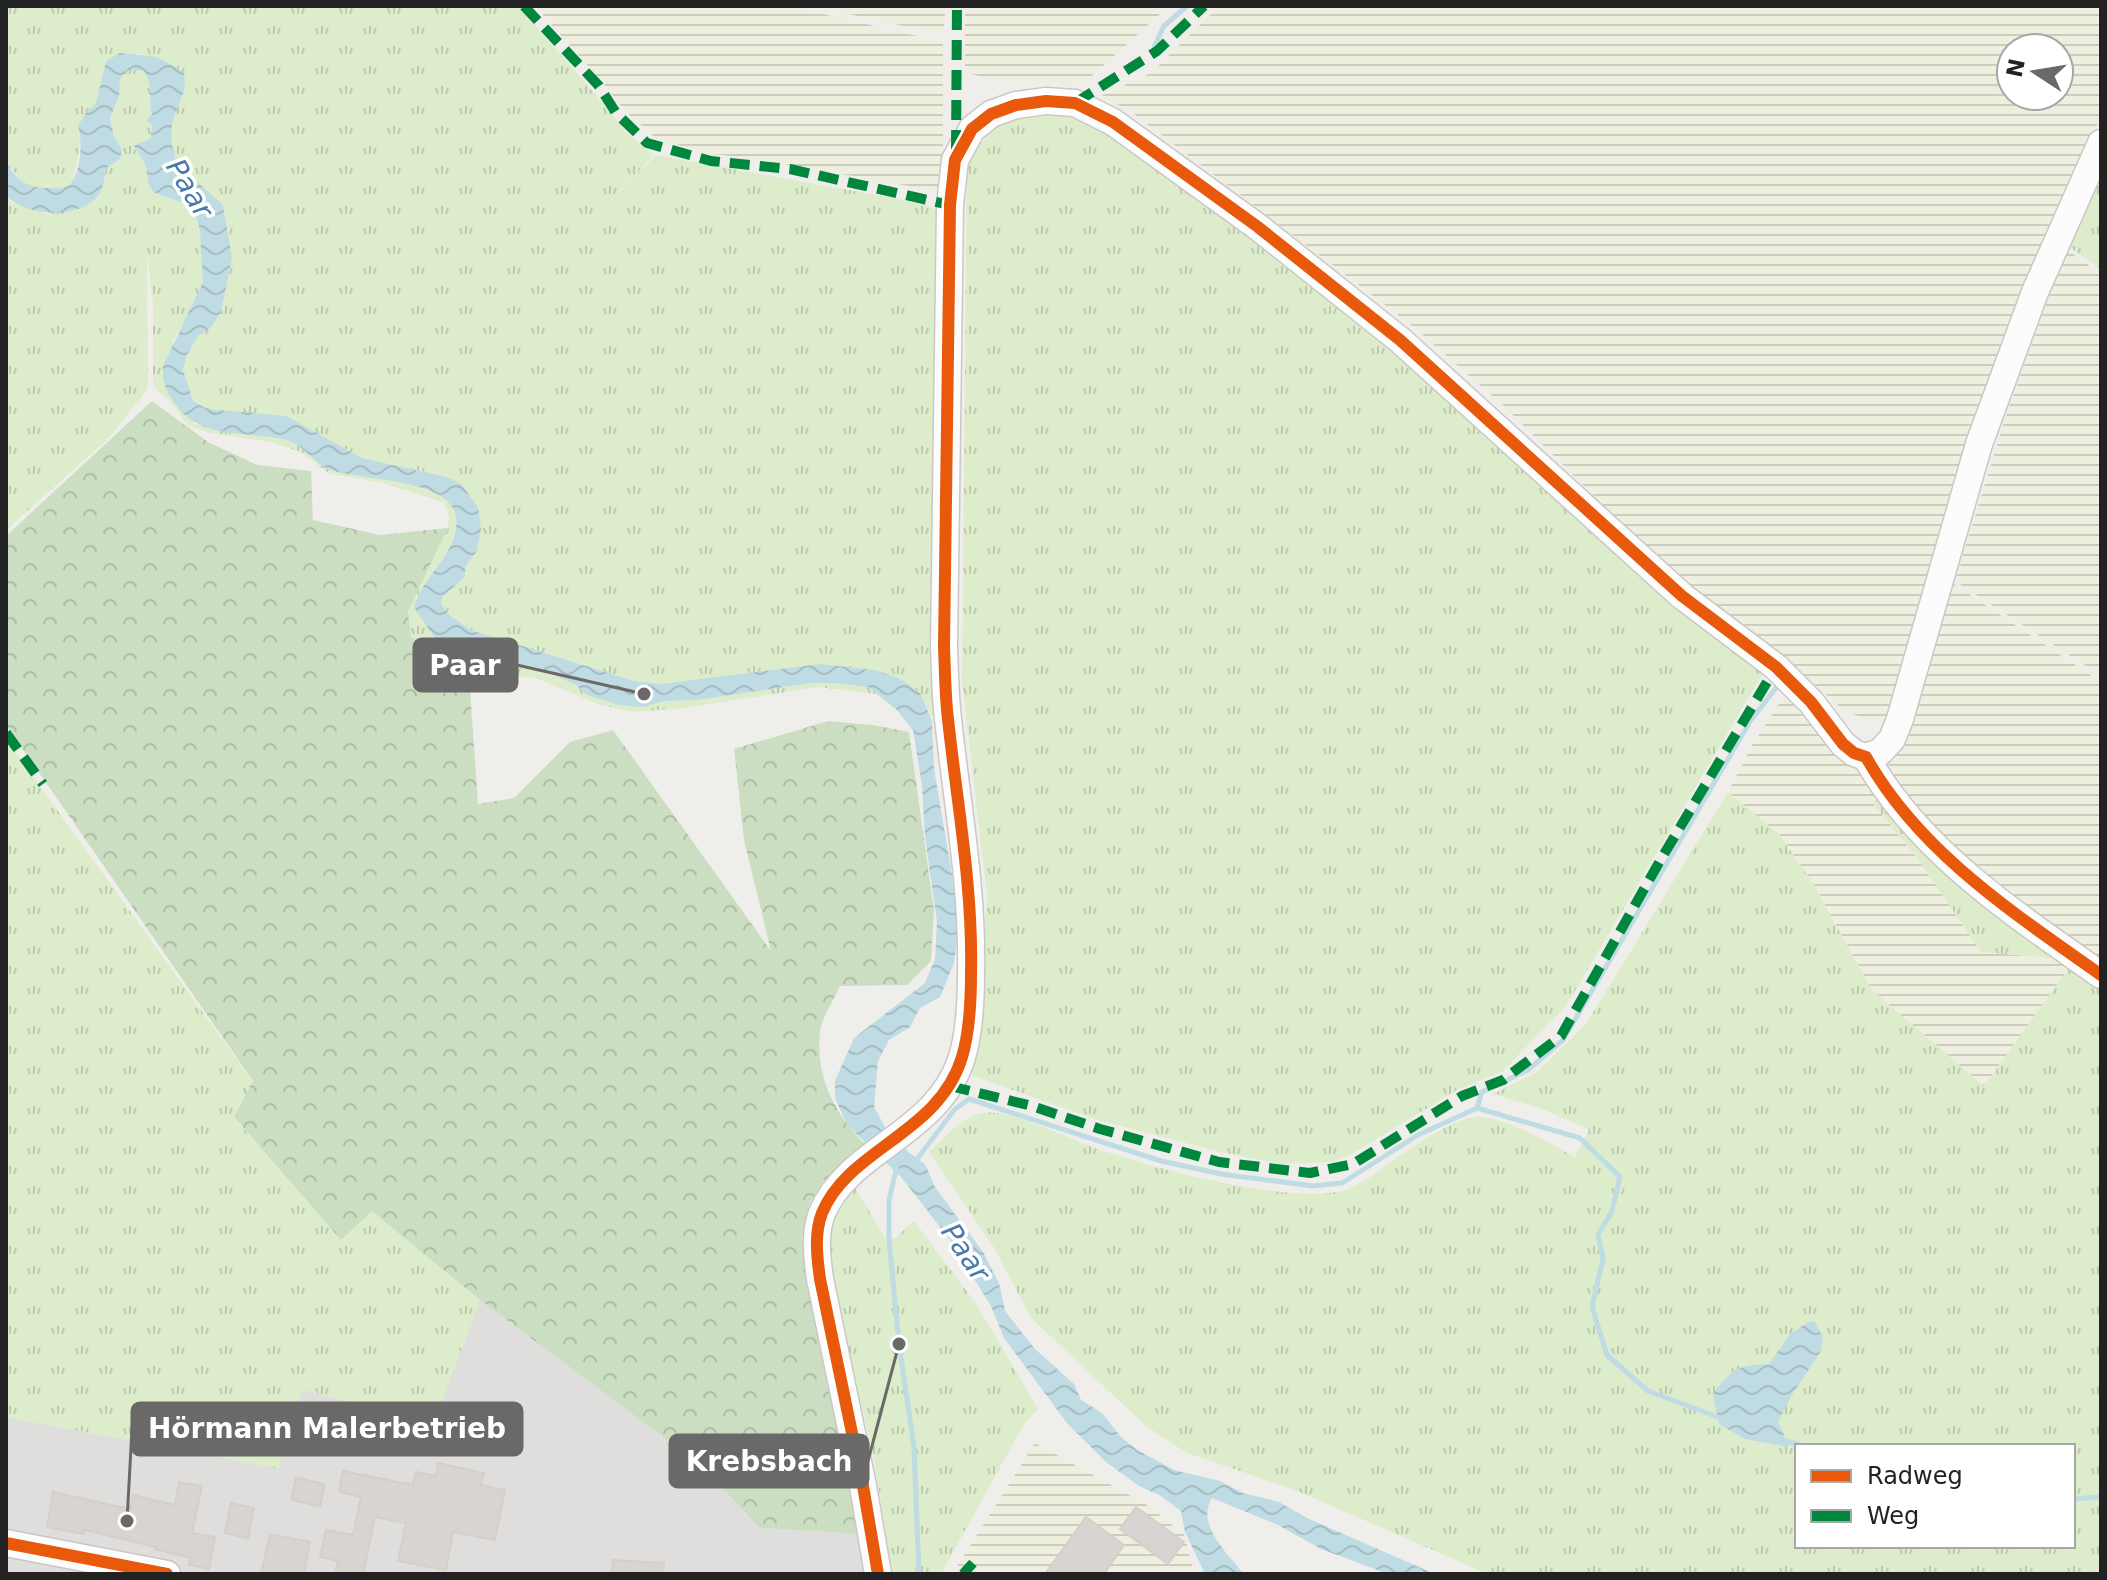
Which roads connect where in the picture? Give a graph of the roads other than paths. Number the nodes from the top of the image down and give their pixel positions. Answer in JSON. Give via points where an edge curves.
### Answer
{"nodes":[{"id":1,"x":2101,"y":143,"type":"edge"},
{"id":2,"x":1866,"y":757,"type":"junction"},
{"id":3,"x":2101,"y":975,"type":"edge"},
{"id":4,"x":6,"y":1543,"type":"edge"},
{"id":5,"x":167,"y":1574,"type":"edge"},
{"id":6,"x":878,"y":1574,"type":"edge"}],
"edges":[{"from":1,"to":2,"type":"street","via":[[2035,292],[1979,444],[1900,719],[1892,739]]},
{"from":2,"to":3,"type":"street","via":[[1878,780],[1928,839],[1986,892]]},
{"from":2,"to":6,"type":"street","via":[[1843,744],[1776,667],[1682,596],[1400,340],[1258,227],[1113,122],[1075,103],[1046,101],[991,114],[972,129],[955,160],[950,205],[944,646],[947,716],[970,891],[971,997],[962,1057],[950,1086],[909,1129],[856,1169],[823,1211],[816,1251]]},
{"from":4,"to":5,"type":"street"}]}
